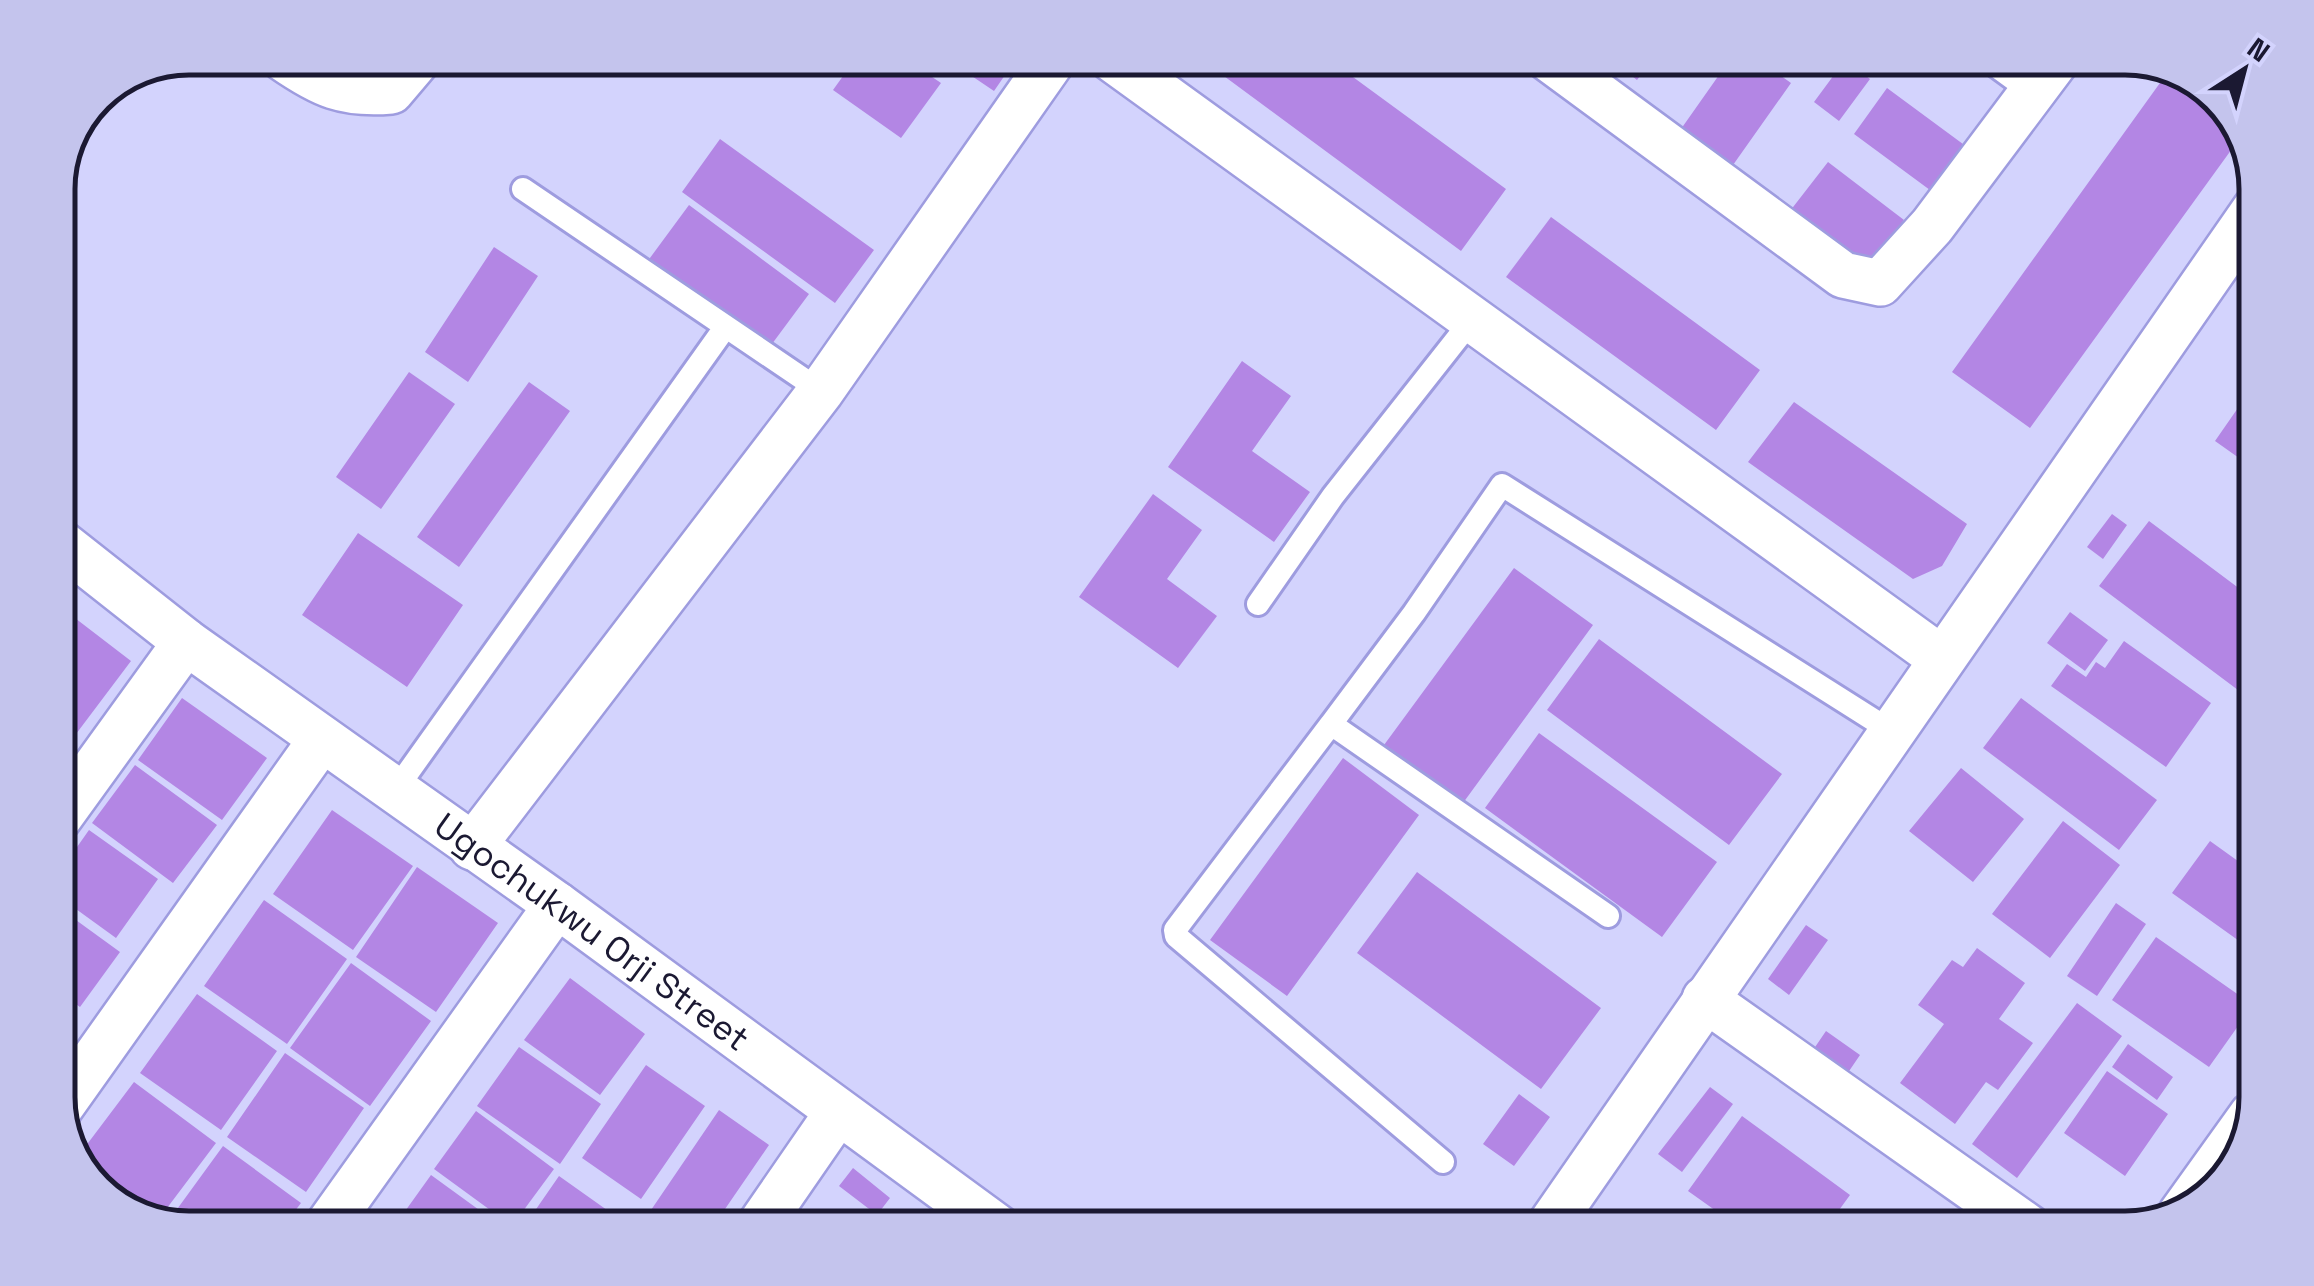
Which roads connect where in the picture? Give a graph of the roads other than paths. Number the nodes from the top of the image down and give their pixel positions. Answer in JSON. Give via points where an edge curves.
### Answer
{"nodes":[{"id":1,"x":308,"y":75,"type":"edge"},
{"id":2,"x":404,"y":75,"type":"edge"},
{"id":3,"x":1042,"y":75,"type":"edge"},
{"id":4,"x":1133,"y":75,"type":"edge"},
{"id":5,"x":1571,"y":75,"type":"edge"},
{"id":6,"x":2045,"y":75,"type":"edge"},
{"id":7,"x":523,"y":189,"type":"dead end"},
{"id":8,"x":2239,"y":232,"type":"edge"},
{"id":9,"x":1471,"y":320,"type":"junction"},
{"id":10,"x":724,"y":329,"type":"junction"},
{"id":11,"x":821,"y":392,"type":"junction"},
{"id":12,"x":75,"y":555,"type":"edge"},
{"id":13,"x":1258,"y":604,"type":"dead end"},
{"id":14,"x":186,"y":642,"type":"junction"},
{"id":15,"x":1942,"y":658,"type":"junction"},
{"id":16,"x":1331,"y":724,"type":"junction"},
{"id":17,"x":1892,"y":731,"type":"junction"},
{"id":18,"x":322,"y":740,"type":"junction"},
{"id":19,"x":394,"y":792,"type":"junction"},
{"id":20,"x":75,"y":796,"type":"edge"},
{"id":21,"x":472,"y":847,"type":"junction"},
{"id":22,"x":558,"y":905,"type":"junction"},
{"id":23,"x":1608,"y":916,"type":"dead end"},
{"id":24,"x":1704,"y":999,"type":"junction"},
{"id":25,"x":75,"y":1087,"type":"edge"},
{"id":26,"x":838,"y":1112,"type":"junction"},
{"id":27,"x":1443,"y":1162,"type":"dead end"},
{"id":28,"x":338,"y":1211,"type":"edge"},
{"id":29,"x":770,"y":1211,"type":"edge"},
{"id":30,"x":975,"y":1211,"type":"edge"},
{"id":31,"x":1560,"y":1211,"type":"edge"},
{"id":32,"x":2006,"y":1211,"type":"edge"}],
"edges":[{"from":1,"to":2,"type":"street","via":[[355,94],[391,90]]},
{"from":3,"to":11,"type":"street"},
{"from":4,"to":9,"type":"street"},
{"from":5,"to":6,"type":"street","via":[[1843,275],[1880,283],[1932,226]]},
{"from":7,"to":10,"type":"lane"},
{"from":8,"to":15,"type":"street"},
{"from":9,"to":13,"type":"lane"},
{"from":9,"to":15,"type":"street"},
{"from":10,"to":11,"type":"lane"},
{"from":10,"to":19,"type":"lane"},
{"from":11,"to":21,"type":"street"},
{"from":12,"to":14,"type":"street","name":"Ugochukwu Orji Street"},
{"from":14,"to":18,"type":"street","name":"Ugochukwu Orji Street"},
{"from":14,"to":20,"type":"street"},
{"from":15,"to":17,"type":"street"},
{"from":16,"to":17,"type":"lane","via":[[1506,484]]},
{"from":16,"to":23,"type":"lane"},
{"from":16,"to":27,"type":"lane","via":[[1176,936]]},
{"from":17,"to":24,"type":"street"},
{"from":18,"to":19,"type":"street","name":"Ugochukwu Orji Street"},
{"from":18,"to":25,"type":"street"},
{"from":19,"to":21,"type":"street","name":"Ugochukwu Orji Street"},
{"from":21,"to":22,"type":"street","name":"Ugochukwu Orji Street"},
{"from":22,"to":26,"type":"street","name":"Ugochukwu Orji Street"},
{"from":22,"to":28,"type":"street"},
{"from":24,"to":31,"type":"street"},
{"from":24,"to":32,"type":"street"},
{"from":26,"to":29,"type":"street"},
{"from":26,"to":30,"type":"street","name":"Ugochukwu Orji Street"}]}
